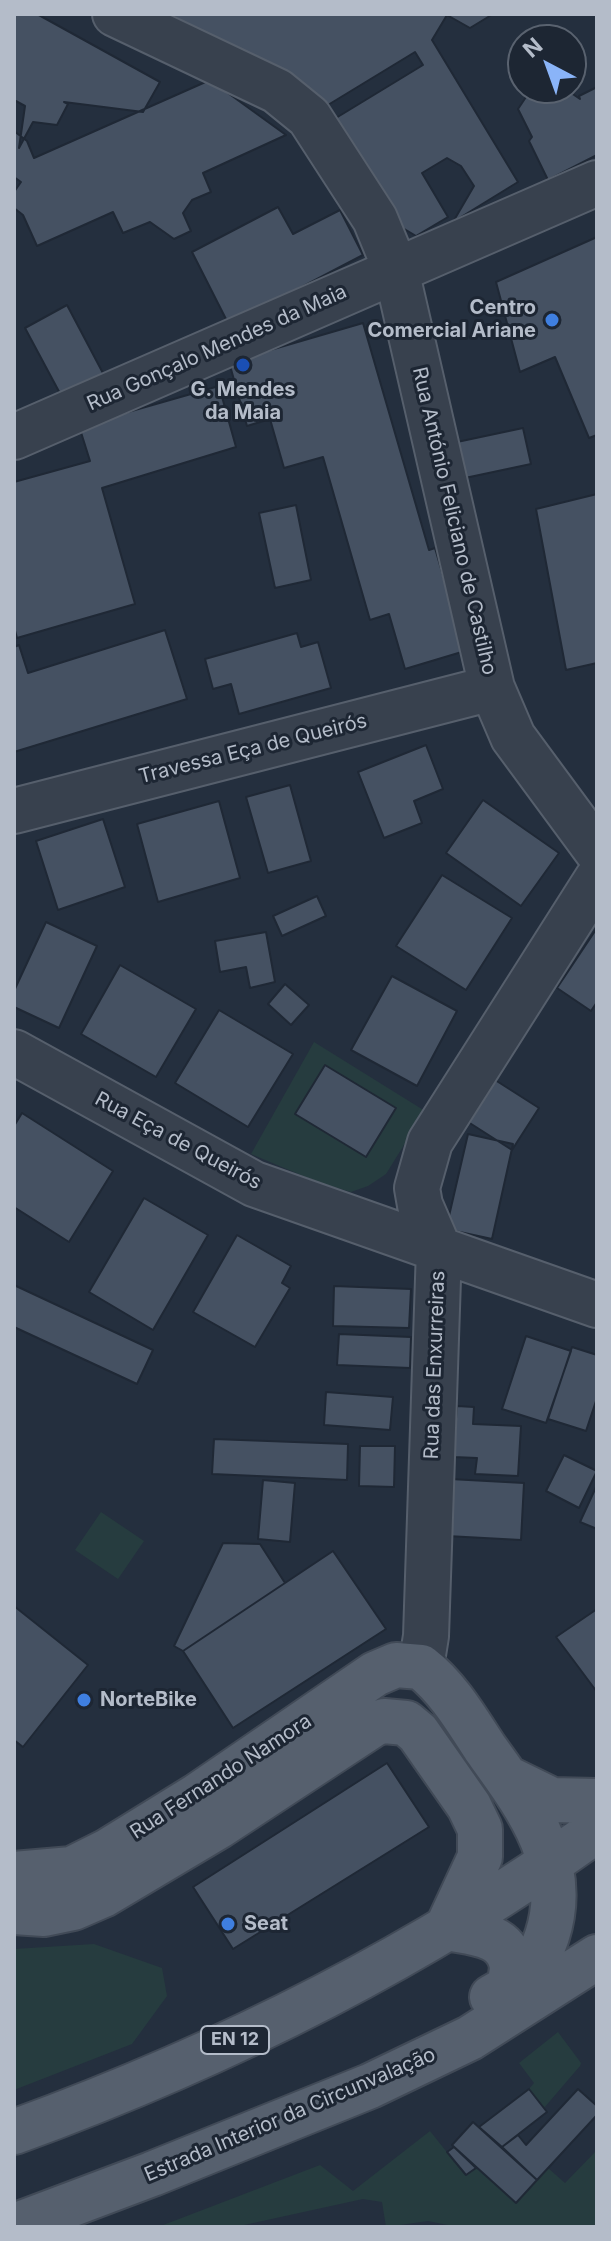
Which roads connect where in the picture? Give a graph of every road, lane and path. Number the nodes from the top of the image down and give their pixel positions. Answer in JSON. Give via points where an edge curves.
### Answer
{"nodes":[{"id":1,"x":115,"y":14,"type":"edge"},
{"id":2,"x":597,"y":183,"type":"edge"},
{"id":3,"x":396,"y":270,"type":"junction"},
{"id":4,"x":14,"y":437,"type":"edge"},
{"id":5,"x":492,"y":688,"type":"junction"},
{"id":6,"x":14,"y":811,"type":"edge"},
{"id":7,"x":597,"y":851,"type":"edge"},
{"id":8,"x":597,"y":879,"type":"edge"},
{"id":9,"x":14,"y":1052,"type":"edge"},
{"id":10,"x":439,"y":1249,"type":"junction"},
{"id":11,"x":597,"y":1305,"type":"edge"},
{"id":12,"x":421,"y":1667,"type":"junction"},
{"id":13,"x":406,"y":1723,"type":"junction"},
{"id":14,"x":507,"y":1778,"type":"junction"},
{"id":15,"x":597,"y":1801,"type":"edge"},
{"id":16,"x":208,"y":1811,"type":"junction"},
{"id":17,"x":597,"y":1830,"type":"edge"},
{"id":18,"x":552,"y":1863,"type":"junction"},
{"id":19,"x":14,"y":1874,"type":"edge"},
{"id":20,"x":14,"y":1912,"type":"edge"},
{"id":21,"x":447,"y":1928,"type":"junction"},
{"id":22,"x":596,"y":1961,"type":"edge"},
{"id":23,"x":509,"y":1988,"type":"junction"},
{"id":24,"x":370,"y":2086,"type":"junction"},
{"id":25,"x":14,"y":2132,"type":"edge"},
{"id":26,"x":14,"y":2226,"type":"edge"}],
"edges":[{"from":1,"to":3,"type":"street","name":"Rua António Feliciano de Castilho","via":[[277,91],[309,117],[375,219]]},
{"from":2,"to":3,"type":"street","name":"Rua Gonçalo Mendes da Maia"},
{"from":3,"to":4,"type":"street","name":"Rua Gonçalo Mendes da Maia"},
{"from":3,"to":5,"type":"street","name":"Rua António Feliciano de Castilho"},
{"from":5,"to":6,"type":"street","name":"Travessa Eça de Queirós"},
{"from":5,"to":7,"type":"street","name":"Rua António Feliciano de Castilho","via":[[513,737]]},
{"from":8,"to":10,"type":"street","name":"Rua das Enxurreiras","via":[[430,1142],[417,1188]]},
{"from":9,"to":10,"type":"street","name":"Rua Eça de Queirós","via":[[254,1184]]},
{"from":10,"to":11,"type":"street","name":"Rua Eça de Queirós"},
{"from":10,"to":12,"type":"street","name":"Rua das Enxurreiras"},
{"from":12,"to":13,"type":"main road"},
{"from":12,"to":14,"type":"main road","via":[[447,1693]]},
{"from":12,"to":16,"type":"main road","name":"Rua Fernando Namora","via":[[396,1665],[375,1674]]},
{"from":13,"to":16,"type":"main road","name":"Rua Fernando Namora","via":[[374,1724]]},
{"from":13,"to":21,"type":"main road","via":[[469,1806],[480,1829],[480,1857]]},
{"from":14,"to":15,"type":"main road","via":[[552,1800]]},
{"from":14,"to":18,"type":"main road"},
{"from":16,"to":19,"type":"main road","name":"Rua Fernando Namora","via":[[72,1869]]},
{"from":16,"to":20,"type":"main road","name":"Rua Fernando Namora","via":[[103,1895],[44,1914]]},
{"from":17,"to":18,"type":"main road","number":"EN 12"},
{"from":18,"to":21,"type":"main road","number":"EN 12"},
{"from":18,"to":23,"type":"main road","via":[[553,1918],[541,1954],[530,1972]]},
{"from":21,"to":23,"type":"main road","via":[[489,1936],[504,1947],[512,1963]]},
{"from":21,"to":25,"type":"main road","number":"EN 12","via":[[379,1969],[176,2069]]},
{"from":22,"to":24,"type":"main road","name":"Estrada Interior da Circunvalação","via":[[470,2038]]},
{"from":23,"to":24,"type":"main road","via":[[440,2024]]},
{"from":24,"to":26,"type":"main road","name":"Estrada Interior da Circunvalação"}]}
